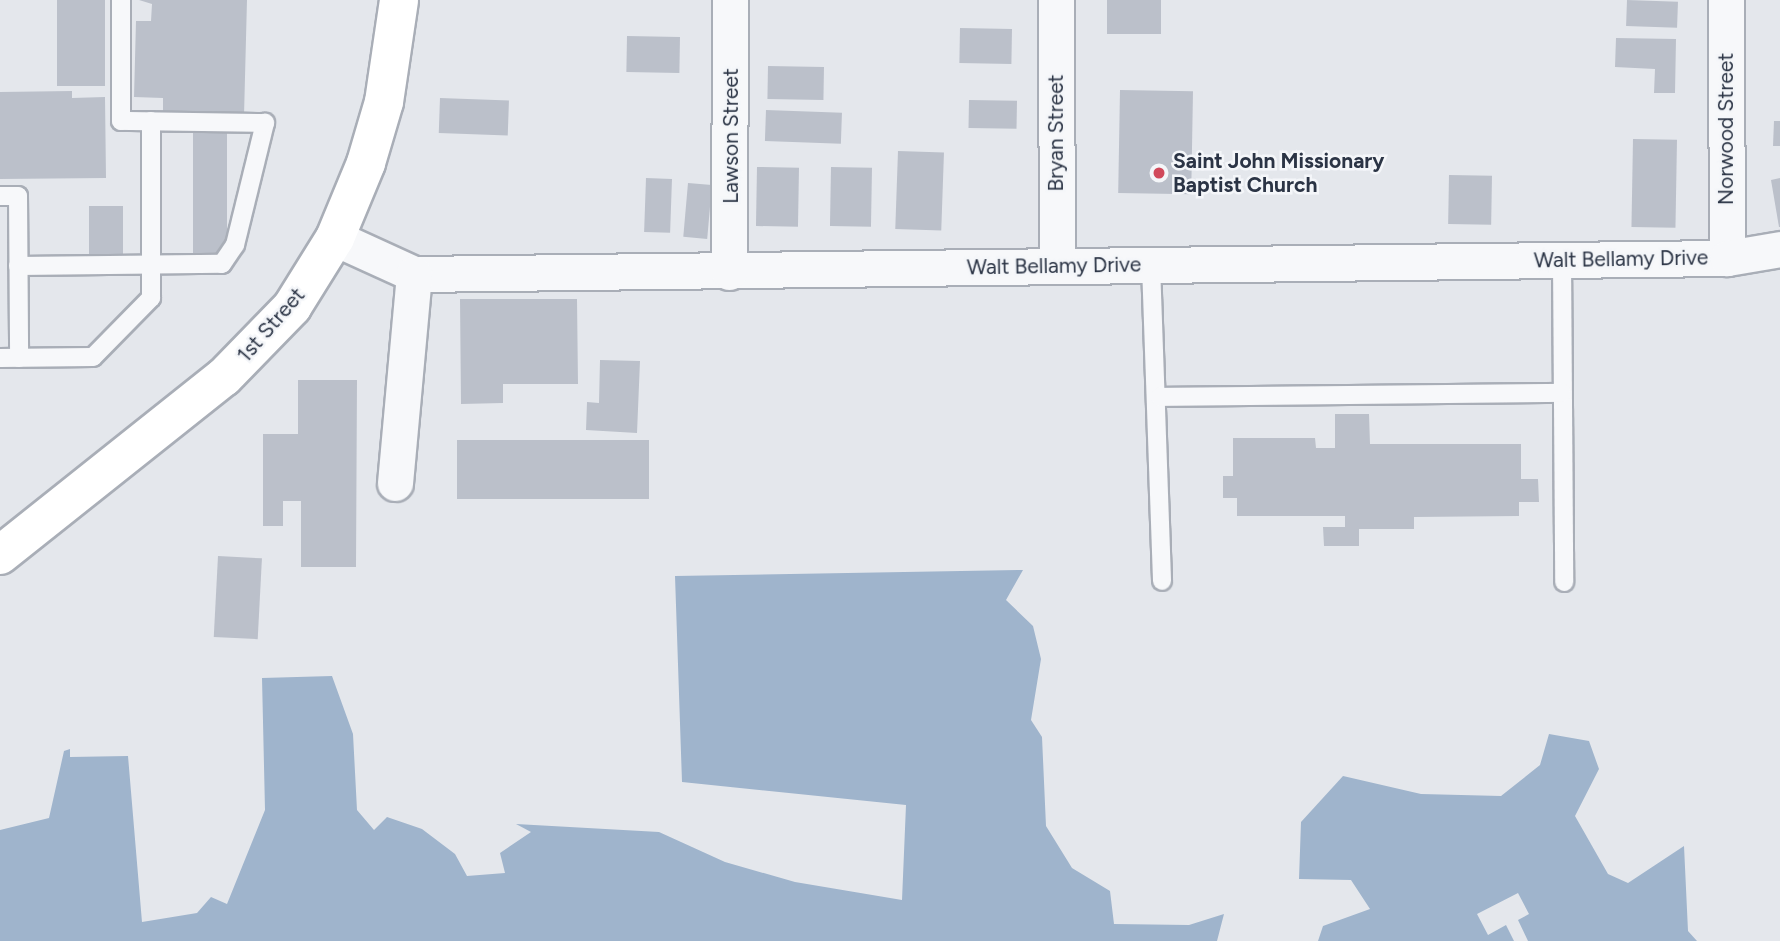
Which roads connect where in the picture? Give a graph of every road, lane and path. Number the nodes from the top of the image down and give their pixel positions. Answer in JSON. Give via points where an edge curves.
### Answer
{"nodes":[{"id":1,"x":121,"y":0,"type":"edge"},
{"id":2,"x":399,"y":0,"type":"edge"},
{"id":3,"x":730,"y":0,"type":"edge"},
{"id":4,"x":1056,"y":0,"type":"edge"},
{"id":5,"x":1726,"y":0,"type":"edge"},
{"id":6,"x":152,"y":121,"type":"junction"},
{"id":7,"x":0,"y":197,"type":"edge"},
{"id":8,"x":335,"y":238,"type":"junction"},
{"id":9,"x":1780,"y":249,"type":"edge"},
{"id":10,"x":1727,"y":258,"type":"junction"},
{"id":11,"x":1562,"y":260,"type":"junction"},
{"id":12,"x":1151,"y":265,"type":"junction"},
{"id":13,"x":18,"y":266,"type":"junction"},
{"id":14,"x":151,"y":266,"type":"junction"},
{"id":15,"x":1058,"y":266,"type":"junction"},
{"id":16,"x":729,"y":272,"type":"junction"},
{"id":17,"x":414,"y":274,"type":"junction"},
{"id":18,"x":0,"y":358,"type":"edge"},
{"id":19,"x":19,"y":358,"type":"junction"},
{"id":20,"x":1562,"y":393,"type":"junction"},
{"id":21,"x":1160,"y":397,"type":"junction"},
{"id":22,"x":395,"y":483,"type":"dead end"},
{"id":23,"x":0,"y":555,"type":"edge"},
{"id":24,"x":1162,"y":581,"type":"dead end"},
{"id":25,"x":1564,"y":582,"type":"dead end"}],
"edges":[{"from":1,"to":6,"type":"lane","via":[[121,121]]},
{"from":2,"to":8,"type":"main road","name":"1st Street","via":[[382,112]]},
{"from":3,"to":16,"type":"street","name":"Lawson Street"},
{"from":4,"to":15,"type":"street","name":"Bryan Street"},
{"from":5,"to":10,"type":"street","name":"Norwood Street"},
{"from":6,"to":14,"type":"lane"},
{"from":6,"to":14,"type":"lane","via":[[265,123],[235,245],[222,264]]},
{"from":7,"to":13,"type":"lane","via":[[18,196]]},
{"from":8,"to":17,"type":"street","name":"Walt Bellamy Drive"},
{"from":8,"to":23,"type":"main road","name":"1st Street","via":[[292,307],[256,348]]},
{"from":9,"to":10,"type":"street","name":"Walt Bellamy Drive"},
{"from":10,"to":11,"type":"street","name":"Walt Bellamy Drive"},
{"from":11,"to":12,"type":"street","name":"Walt Bellamy Drive"},
{"from":11,"to":20,"type":"lane"},
{"from":12,"to":15,"type":"street","name":"Walt Bellamy Drive"},
{"from":12,"to":21,"type":"lane"},
{"from":13,"to":14,"type":"lane"},
{"from":13,"to":19,"type":"lane"},
{"from":14,"to":19,"type":"lane","via":[[151,298],[93,358]]},
{"from":15,"to":16,"type":"street","name":"Walt Bellamy Drive"},
{"from":16,"to":17,"type":"street","name":"Walt Bellamy Drive"},
{"from":17,"to":22,"type":"street"},
{"from":18,"to":19,"type":"lane"},
{"from":20,"to":21,"type":"lane"},
{"from":20,"to":25,"type":"lane"},
{"from":21,"to":24,"type":"lane"}]}
